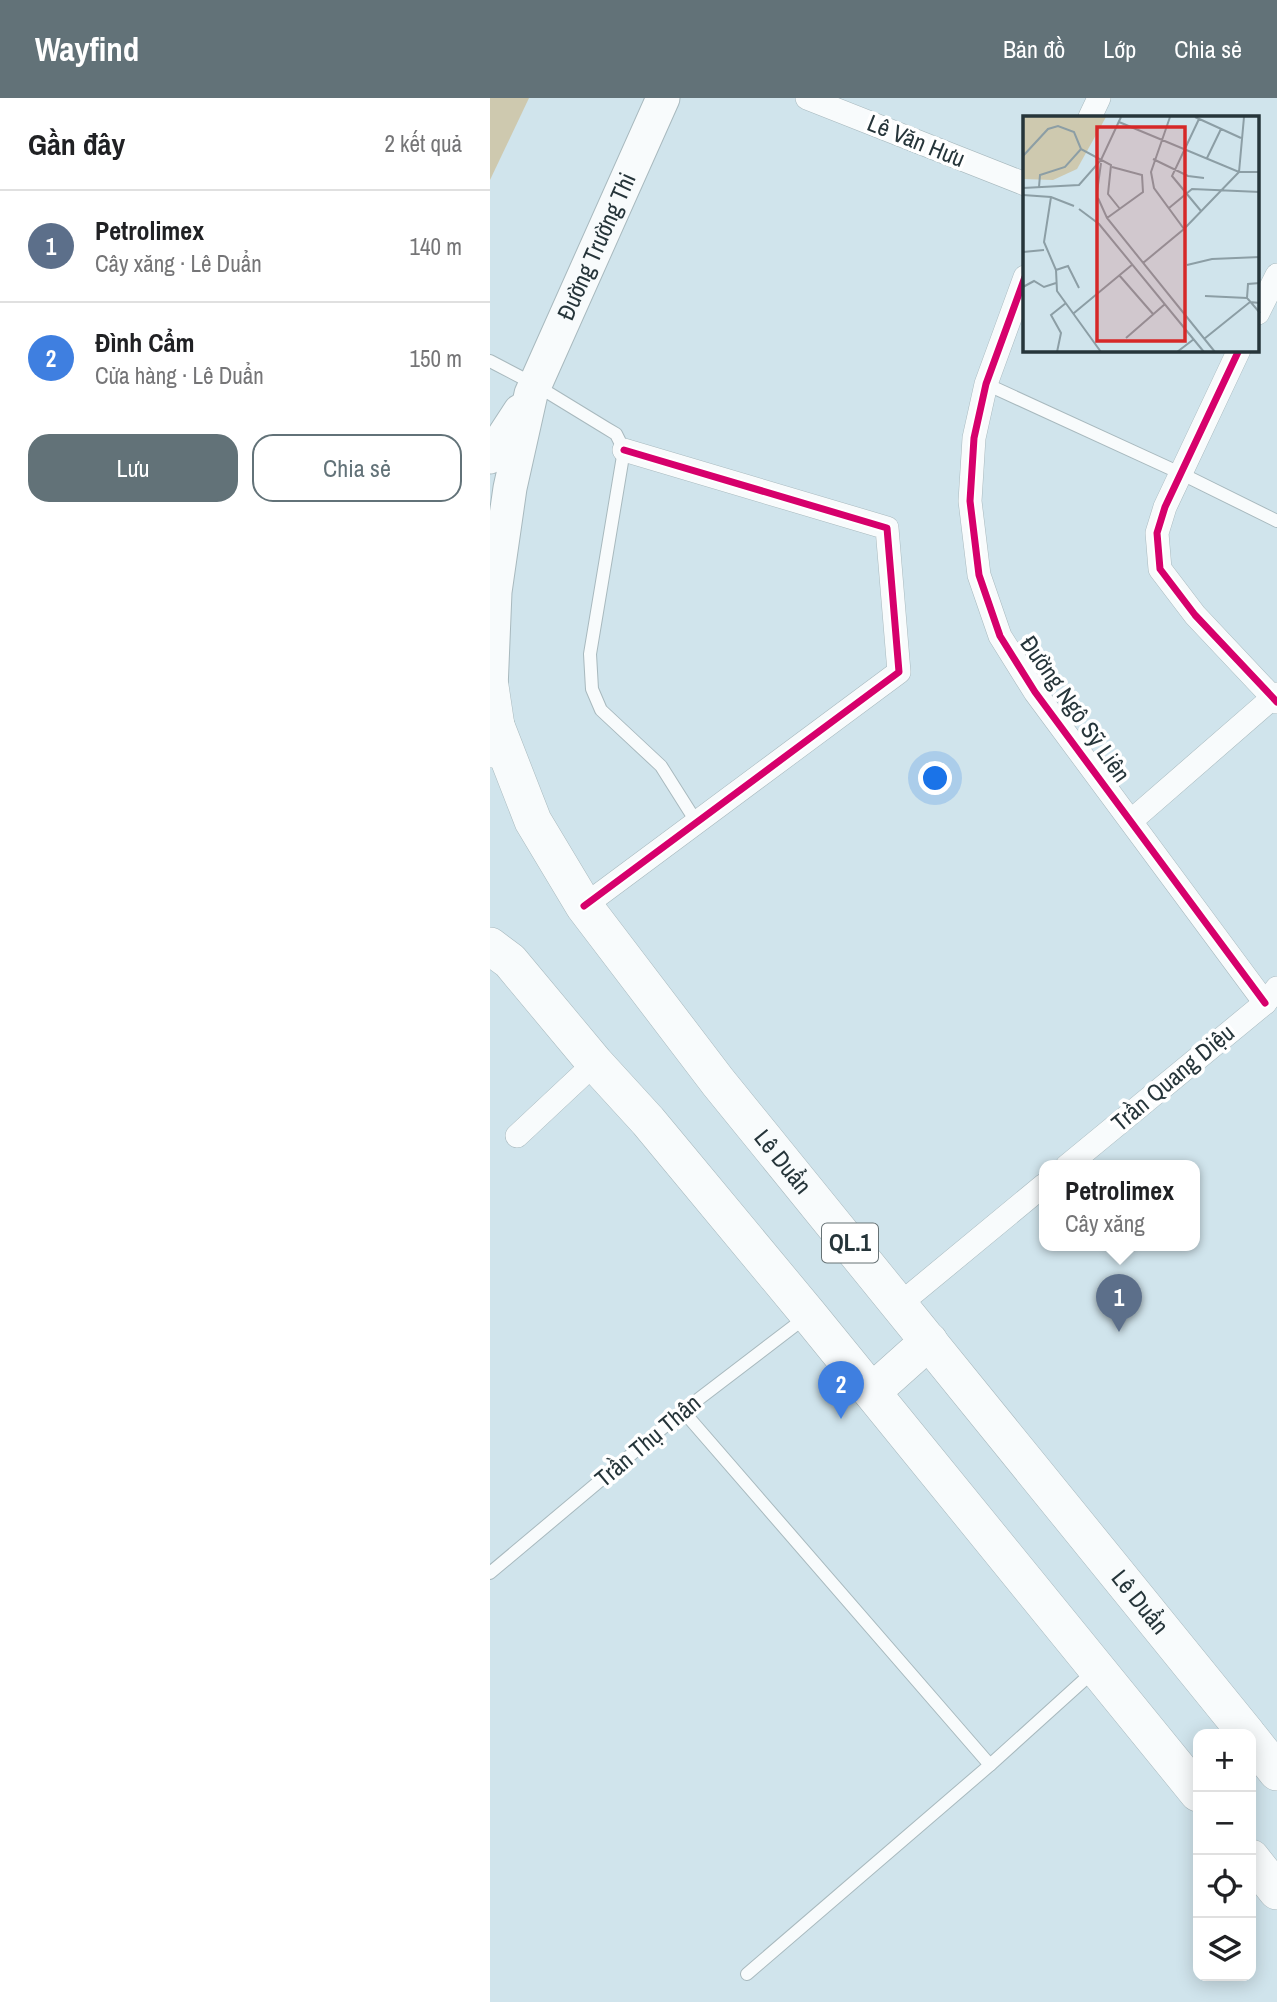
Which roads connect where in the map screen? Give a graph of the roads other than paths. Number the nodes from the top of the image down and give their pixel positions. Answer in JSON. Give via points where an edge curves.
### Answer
{"nodes":[{"id":1,"x":663,"y":98,"type":"edge"},
{"id":2,"x":807,"y":98,"type":"edge"},
{"id":3,"x":1099,"y":98,"type":"edge"},
{"id":4,"x":1090,"y":116,"type":"edge"},
{"id":5,"x":1023,"y":183,"type":"edge"},
{"id":6,"x":1271,"y":279,"type":"edge"},
{"id":7,"x":1023,"y":282,"type":"edge"},
{"id":8,"x":1259,"y":310,"type":"edge"},
{"id":9,"x":1238,"y":352,"type":"edge"},
{"id":10,"x":490,"y":361,"type":"edge"},
{"id":11,"x":986,"y":384,"type":"junction"},
{"id":12,"x":532,"y":389,"type":"junction"},
{"id":13,"x":624,"y":450,"type":"junction"},
{"id":14,"x":490,"y":457,"type":"edge"},
{"id":15,"x":1180,"y":473,"type":"junction"},
{"id":16,"x":1277,"y":521,"type":"edge"},
{"id":17,"x":491,"y":688,"type":"edge"},
{"id":18,"x":1275,"y":698,"type":"edge"},
{"id":19,"x":493,"y":740,"type":"edge"},
{"id":20,"x":1131,"y":821,"type":"junction"},
{"id":21,"x":697,"y":823,"type":"junction"},
{"id":22,"x":584,"y":906,"type":"junction"},
{"id":23,"x":490,"y":946,"type":"edge"},
{"id":24,"x":1271,"y":995,"type":"edge"},
{"id":25,"x":595,"y":1063,"type":"junction"},
{"id":26,"x":517,"y":1136,"type":"dead end"},
{"id":27,"x":1074,"y":1160,"type":"edge"},
{"id":28,"x":1039,"y":1189,"type":"edge"},
{"id":29,"x":900,"y":1304,"type":"junction"},
{"id":30,"x":809,"y":1315,"type":"junction"},
{"id":31,"x":929,"y":1341,"type":"junction"},
{"id":32,"x":872,"y":1392,"type":"junction"},
{"id":33,"x":683,"y":1411,"type":"junction"},
{"id":34,"x":490,"y":1573,"type":"edge"},
{"id":35,"x":1097,"y":1668,"type":"junction"},
{"id":36,"x":1243,"y":1729,"type":"edge"},
{"id":37,"x":1256,"y":1746,"type":"edge"},
{"id":38,"x":990,"y":1765,"type":"junction"},
{"id":39,"x":1277,"y":1772,"type":"edge"},
{"id":40,"x":1197,"y":1792,"type":"edge"},
{"id":41,"x":1256,"y":1864,"type":"edge"},
{"id":42,"x":1277,"y":1891,"type":"edge"},
{"id":43,"x":747,"y":1973,"type":"dead end"}],
"edges":[{"from":1,"to":12,"type":"main road","name":"Đường Trường Thi"},
{"from":2,"to":5,"type":"street","name":"Lê Văn Hưu"},
{"from":3,"to":4,"type":"street"},
{"from":6,"to":8,"type":"street"},
{"from":7,"to":11,"type":"street","name":"Đường Ngô Sỹ Liên"},
{"from":9,"to":15,"type":"street"},
{"from":10,"to":12,"type":"lane"},
{"from":11,"to":15,"type":"lane"},
{"from":11,"to":20,"type":"street","name":"Đường Ngô Sỹ Liên","via":[[974,438],[970,500],[979,575],[1000,636],[1035,692]]},
{"from":12,"to":13,"type":"lane","via":[[615,434]]},
{"from":12,"to":14,"type":"main road"},
{"from":12,"to":17,"type":"main road","via":[[510,488],[495,592]]},
{"from":13,"to":21,"type":"lane","via":[[590,654],[592,689],[601,710],[661,766]]},
{"from":13,"to":21,"type":"street","via":[[887,528],[900,672]]},
{"from":15,"to":16,"type":"lane"},
{"from":15,"to":18,"type":"street","via":[[1157,533],[1160,569],[1195,615]]},
{"from":17,"to":19,"type":"main road","number":"QL.1"},
{"from":18,"to":20,"type":"street"},
{"from":19,"to":22,"type":"main road","name":"Lê Duẩn","number":"QL.1","via":[[533,821]]},
{"from":20,"to":24,"type":"street","name":"Đường Ngô Sỹ Liên"},
{"from":21,"to":22,"type":"street"},
{"from":22,"to":29,"type":"main road","name":"Lê Duẩn","number":"QL.1","via":[[718,1082]]},
{"from":23,"to":25,"type":"main road","via":[[510,961]]},
{"from":24,"to":27,"type":"street","name":"Trần Quang Diệu"},
{"from":25,"to":26,"type":"street"},
{"from":25,"to":30,"type":"main road"},
{"from":28,"to":29,"type":"street"},
{"from":29,"to":31,"type":"main road","name":"Lê Duẩn","number":"QL.1"},
{"from":30,"to":32,"type":"main road"},
{"from":30,"to":33,"type":"lane","name":"Trần Thụ Thân"},
{"from":31,"to":32,"type":"main road"},
{"from":31,"to":36,"type":"main road","name":"Lê Duẩn","number":"QL.1"},
{"from":32,"to":35,"type":"main road"},
{"from":33,"to":34,"type":"lane","name":"Trần Thụ Thân"},
{"from":33,"to":38,"type":"lane"},
{"from":35,"to":38,"type":"lane"},
{"from":35,"to":40,"type":"main road"},
{"from":37,"to":39,"type":"main road"},
{"from":38,"to":43,"type":"lane"},
{"from":41,"to":42,"type":"main road"}]}
